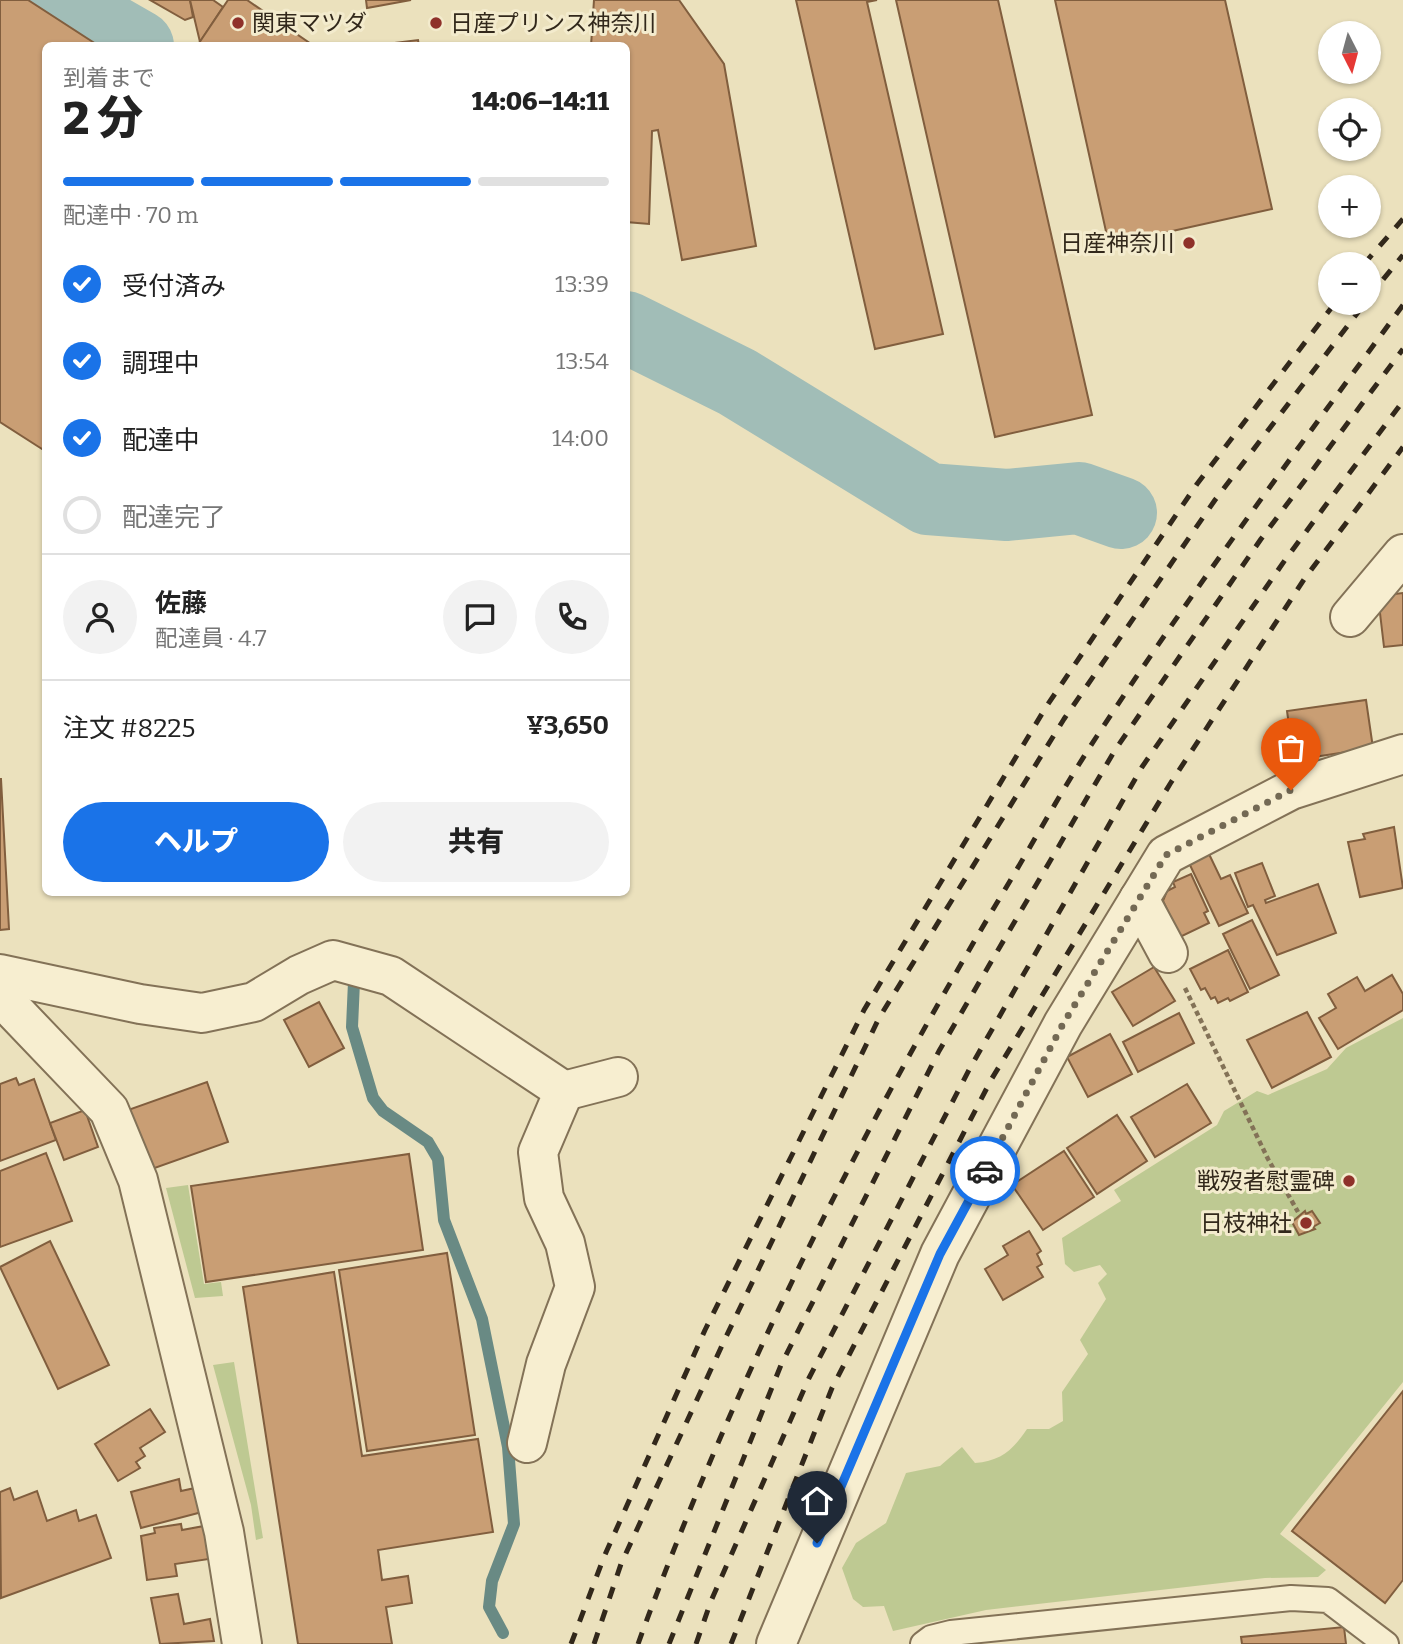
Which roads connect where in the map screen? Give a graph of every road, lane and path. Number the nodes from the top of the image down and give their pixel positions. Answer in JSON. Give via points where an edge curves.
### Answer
{"nodes":[{"id":1,"x":1403,"y":554,"type":"edge"},
{"id":2,"x":1350,"y":617,"type":"dead end"},
{"id":3,"x":1403,"y":754,"type":"edge"},
{"id":4,"x":1139,"y":899,"type":"junction"},
{"id":5,"x":1168,"y":953,"type":"dead end"},
{"id":6,"x":0,"y":974,"type":"edge"},
{"id":7,"x":0,"y":996,"type":"edge"},
{"id":8,"x":1203,"y":1025,"type":"dead end"},
{"id":9,"x":618,"y":1077,"type":"dead end"},
{"id":10,"x":565,"y":1091,"type":"junction"},
{"id":11,"x":1298,"y":1212,"type":"dead end"},
{"id":12,"x":527,"y":1443,"type":"dead end"},
{"id":13,"x":242,"y":1644,"type":"edge"},
{"id":14,"x":776,"y":1644,"type":"edge"},
{"id":15,"x":923,"y":1644,"type":"edge"},
{"id":16,"x":1386,"y":1644,"type":"edge"}],
"edges":[{"from":1,"to":2,"type":"street"},
{"from":3,"to":4,"type":"street","via":[[1291,790],[1166,855]]},
{"from":4,"to":5,"type":"street"},
{"from":4,"to":14,"type":"street","via":[[1063,1024],[940,1254]]},
{"from":6,"to":10,"type":"street","via":[[202,1013],[254,1002],[333,960],[391,976]]},
{"from":7,"to":13,"type":"street","via":[[109,1110],[138,1180],[224,1532]]},
{"from":8,"to":11,"type":"path"},
{"from":9,"to":10,"type":"street"},
{"from":10,"to":12,"type":"street","via":[[538,1152],[544,1198],[565,1243],[575,1287],[546,1364]]},
{"from":15,"to":16,"type":"lane","via":[[951,1633],[1291,1598],[1328,1600]]}]}
